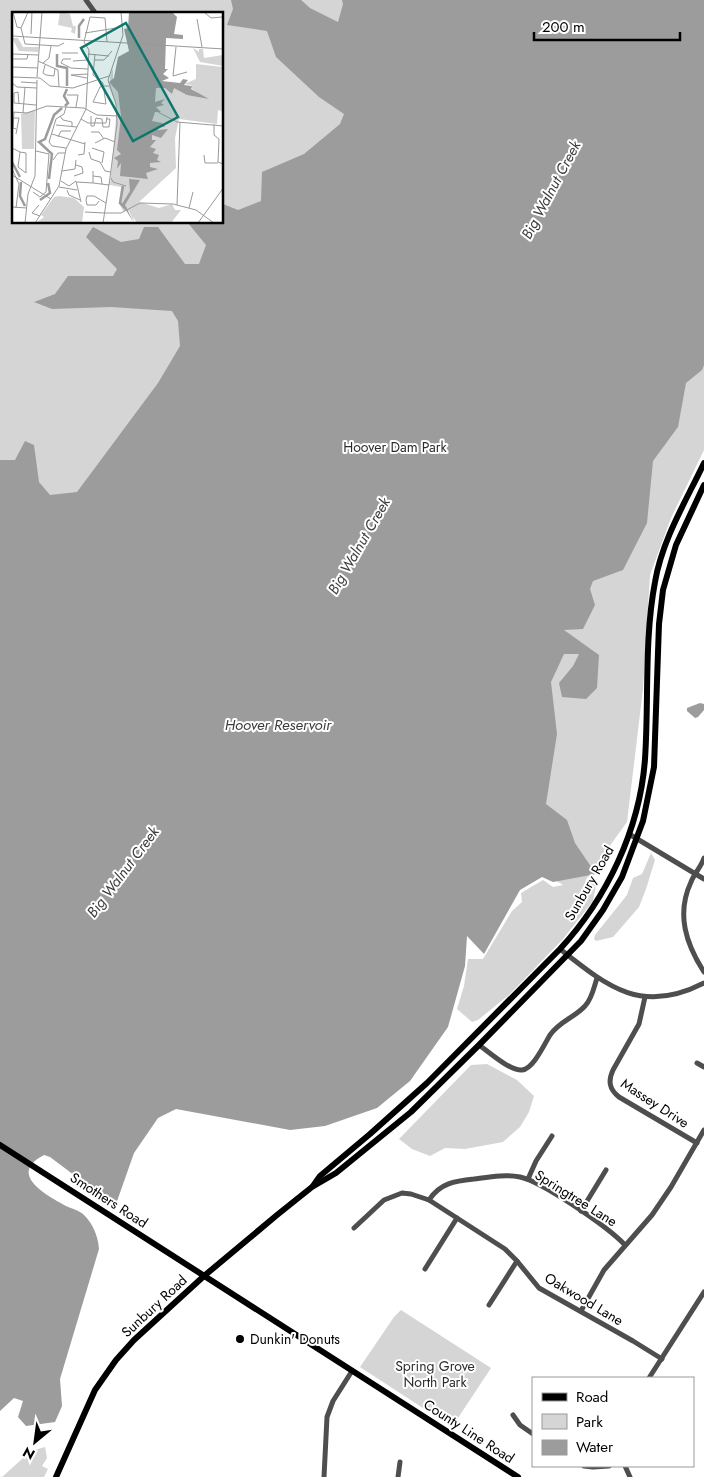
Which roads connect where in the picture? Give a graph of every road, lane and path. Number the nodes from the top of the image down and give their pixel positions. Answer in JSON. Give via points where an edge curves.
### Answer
{"nodes":[{"id":1,"x":86,"y":0,"type":"edge"},
{"id":2,"x":95,"y":12,"type":"edge"},
{"id":3,"x":704,"y":463,"type":"edge"},
{"id":4,"x":704,"y":485,"type":"edge"},
{"id":5,"x":629,"y":834,"type":"junction"},
{"id":6,"x":638,"y":839,"type":"junction"},
{"id":7,"x":704,"y":858,"type":"edge"},
{"id":8,"x":695,"y":874,"type":"junction"},
{"id":9,"x":704,"y":879,"type":"edge"},
{"id":10,"x":560,"y":949,"type":"junction"},
{"id":11,"x":567,"y":955,"type":"junction"},
{"id":12,"x":704,"y":972,"type":"edge"},
{"id":13,"x":597,"y":978,"type":"junction"},
{"id":14,"x":704,"y":983,"type":"edge"},
{"id":15,"x":645,"y":997,"type":"junction"},
{"id":16,"x":479,"y":1045,"type":"junction"},
{"id":17,"x":697,"y":1063,"type":"dead end"},
{"id":18,"x":704,"y":1067,"type":"edge"},
{"id":19,"x":704,"y":1130,"type":"edge"},
{"id":20,"x":552,"y":1136,"type":"dead end"},
{"id":21,"x":697,"y":1143,"type":"junction"},
{"id":22,"x":0,"y":1145,"type":"edge"},
{"id":23,"x":606,"y":1170,"type":"dead end"},
{"id":24,"x":528,"y":1180,"type":"junction"},
{"id":25,"x":312,"y":1187,"type":"junction"},
{"id":26,"x":429,"y":1200,"type":"junction"},
{"id":27,"x":580,"y":1211,"type":"junction"},
{"id":28,"x":457,"y":1218,"type":"junction"},
{"id":29,"x":354,"y":1228,"type":"dead end"},
{"id":30,"x":626,"y":1245,"type":"junction"},
{"id":31,"x":517,"y":1260,"type":"junction"},
{"id":32,"x":425,"y":1269,"type":"dead end"},
{"id":33,"x":204,"y":1276,"type":"junction"},
{"id":34,"x":704,"y":1292,"type":"edge"},
{"id":35,"x":489,"y":1305,"type":"dead end"},
{"id":36,"x":581,"y":1311,"type":"junction"},
{"id":37,"x":662,"y":1359,"type":"junction"},
{"id":38,"x":352,"y":1371,"type":"junction"},
{"id":39,"x":650,"y":1377,"type":"edge"},
{"id":40,"x":513,"y":1415,"type":"dead end"},
{"id":41,"x":532,"y":1433,"type":"edge"},
{"id":42,"x":400,"y":1462,"type":"dead end"},
{"id":43,"x":56,"y":1477,"type":"edge"},
{"id":44,"x":324,"y":1477,"type":"edge"},
{"id":45,"x":398,"y":1477,"type":"edge"},
{"id":46,"x":518,"y":1477,"type":"edge"}],
"edges":[{"from":1,"to":2,"type":"street"},
{"from":3,"to":5,"type":"main road","name":"Sunbury Road","via":[[669,537],[655,579],[650,612],[645,760]]},
{"from":4,"to":6,"type":"main road","name":"Sunbury Road","via":[[676,545],[663,590],[654,767]]},
{"from":5,"to":6,"type":"street"},
{"from":5,"to":10,"type":"main road","name":"Sunbury Road","via":[[610,878],[591,910]]},
{"from":6,"to":8,"type":"street"},
{"from":6,"to":11,"type":"main road","name":"Sunbury Road","via":[[603,910]]},
{"from":7,"to":8,"type":"street"},
{"from":8,"to":9,"type":"street"},
{"from":8,"to":12,"type":"street","via":[[684,904],[684,924],[692,953]]},
{"from":10,"to":11,"type":"street"},
{"from":10,"to":25,"type":"main road","name":"Sunbury Road","via":[[427,1083],[320,1176]]},
{"from":11,"to":13,"type":"street"},
{"from":11,"to":16,"type":"main road","name":"Sunbury Road"},
{"from":13,"to":15,"type":"street","via":[[622,992]]},
{"from":13,"to":16,"type":"street","via":[[585,1007],[555,1028],[527,1069],[514,1069]]},
{"from":14,"to":15,"type":"street","via":[[677,994]]},
{"from":15,"to":21,"type":"street","name":"Massey Drive","via":[[639,1024],[609,1078],[610,1086],[619,1097]]},
{"from":16,"to":25,"type":"main road","name":"Sunbury Road","via":[[390,1129],[336,1173]]},
{"from":17,"to":18,"type":"street"},
{"from":19,"to":21,"type":"street"},
{"from":20,"to":24,"type":"street"},
{"from":21,"to":30,"type":"street","via":[[662,1201]]},
{"from":22,"to":33,"type":"main road","name":"Smothers Road"},
{"from":23,"to":27,"type":"street"},
{"from":24,"to":26,"type":"street","name":"Springtree Lane","via":[[509,1176],[456,1181],[442,1186]]},
{"from":24,"to":27,"type":"street","name":"Springtree Lane"},
{"from":25,"to":33,"type":"main road","name":"Sunbury Road"},
{"from":26,"to":28,"type":"street","name":"Oakwood Lane"},
{"from":26,"to":29,"type":"street","name":"Oakwood Lane","via":[[411,1194],[393,1196],[377,1205]]},
{"from":27,"to":30,"type":"street","name":"Springtree Lane"},
{"from":28,"to":31,"type":"street","name":"Oakwood Lane","via":[[506,1249]]},
{"from":28,"to":32,"type":"street"},
{"from":30,"to":36,"type":"street","via":[[604,1270]]},
{"from":31,"to":35,"type":"street"},
{"from":31,"to":36,"type":"street","name":"Oakwood Lane","via":[[539,1288]]},
{"from":33,"to":38,"type":"main road","name":"County Line Road"},
{"from":33,"to":43,"type":"main road","name":"Sunbury Road","via":[[134,1340],[110,1368],[91,1399]]},
{"from":34,"to":37,"type":"street"},
{"from":36,"to":37,"type":"street","name":"Oakwood Lane"},
{"from":37,"to":39,"type":"street"},
{"from":38,"to":44,"type":"street","via":[[327,1417]]},
{"from":38,"to":46,"type":"main road","name":"County Line Road"},
{"from":40,"to":41,"type":"street"},
{"from":42,"to":45,"type":"street"}]}
